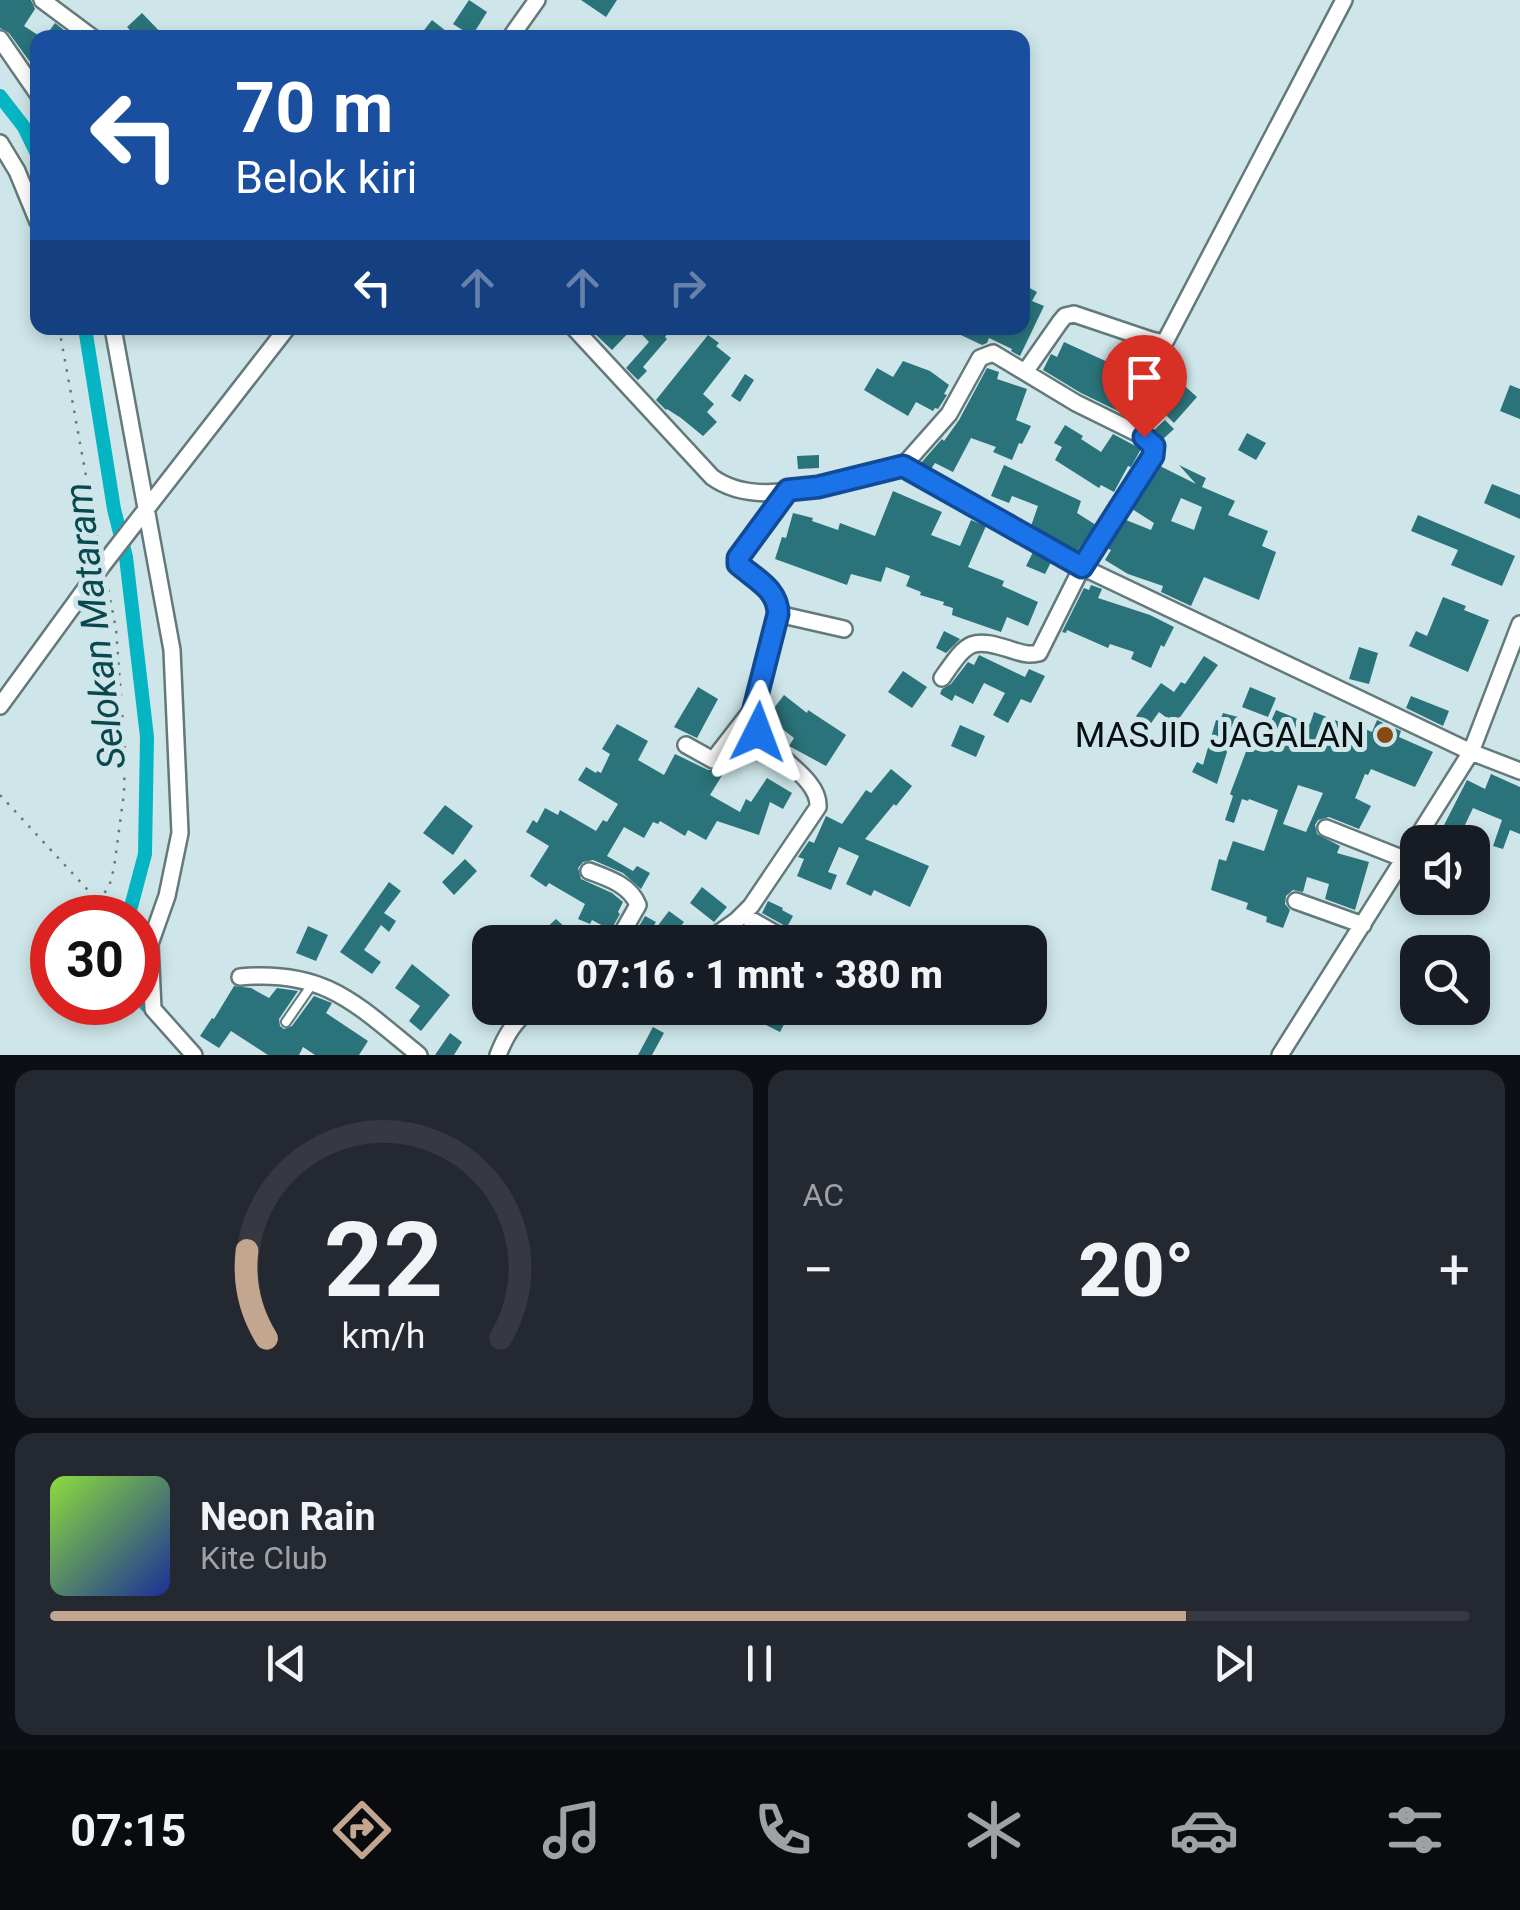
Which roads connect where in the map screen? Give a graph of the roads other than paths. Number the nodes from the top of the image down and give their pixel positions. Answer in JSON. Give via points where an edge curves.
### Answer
{"nodes":[{"id":1,"x":42,"y":0,"type":"edge"},
{"id":2,"x":537,"y":0,"type":"edge"},
{"id":3,"x":1344,"y":0,"type":"edge"},
{"id":4,"x":82,"y":30,"type":"edge"},
{"id":5,"x":516,"y":30,"type":"edge"},
{"id":6,"x":0,"y":39,"type":"edge"},
{"id":7,"x":30,"y":82,"type":"edge"},
{"id":8,"x":0,"y":143,"type":"edge"},
{"id":9,"x":30,"y":203,"type":"edge"},
{"id":10,"x":114,"y":335,"type":"edge"},
{"id":11,"x":282,"y":335,"type":"edge"},
{"id":12,"x":580,"y":335,"type":"edge"},
{"id":13,"x":1025,"y":372,"type":"junction"},
{"id":14,"x":903,"y":466,"type":"junction"},
{"id":15,"x":788,"y":490,"type":"junction"},
{"id":16,"x":147,"y":507,"type":"junction"},
{"id":17,"x":1082,"y":567,"type":"junction"},
{"id":18,"x":778,"y":614,"type":"junction"},
{"id":19,"x":1520,"y":624,"type":"edge"},
{"id":20,"x":844,"y":629,"type":"dead end"},
{"id":21,"x":942,"y":678,"type":"dead end"},
{"id":22,"x":0,"y":706,"type":"edge"},
{"id":23,"x":754,"y":708,"type":"junction"},
{"id":24,"x":686,"y":745,"type":"dead end"},
{"id":25,"x":1471,"y":752,"type":"junction"},
{"id":26,"x":1520,"y":771,"type":"edge"},
{"id":27,"x":1426,"y":825,"type":"edge"},
{"id":28,"x":1326,"y":828,"type":"dead end"},
{"id":29,"x":1400,"y":858,"type":"edge"},
{"id":30,"x":1400,"y":866,"type":"edge"},
{"id":31,"x":589,"y":870,"type":"dead end"},
{"id":32,"x":1296,"y":901,"type":"dead end"},
{"id":33,"x":743,"y":915,"type":"junction"},
{"id":34,"x":627,"y":925,"type":"edge"},
{"id":35,"x":729,"y":925,"type":"edge"},
{"id":36,"x":760,"y":925,"type":"edge"},
{"id":37,"x":1363,"y":925,"type":"junction"},
{"id":38,"x":240,"y":977,"type":"dead end"},
{"id":39,"x":313,"y":982,"type":"junction"},
{"id":40,"x":286,"y":1022,"type":"dead end"},
{"id":41,"x":513,"y":1025,"type":"edge"},
{"id":42,"x":401,"y":1049,"type":"edge"},
{"id":43,"x":191,"y":1052,"type":"edge"},
{"id":44,"x":419,"y":1055,"type":"edge"},
{"id":45,"x":498,"y":1055,"type":"edge"},
{"id":46,"x":1280,"y":1055,"type":"edge"}],
"edges":[{"from":1,"to":4,"type":"street"},
{"from":2,"to":5,"type":"street"},
{"from":3,"to":13,"type":"street","via":[[1166,340],[1065,316]]},
{"from":6,"to":7,"type":"street"},
{"from":8,"to":9,"type":"street"},
{"from":10,"to":16,"type":"street"},
{"from":11,"to":16,"type":"street"},
{"from":12,"to":15,"type":"street","via":[[712,477],[739,490]]},
{"from":13,"to":14,"type":"street","via":[[998,354],[980,358],[950,414]]},
{"from":13,"to":17,"type":"street","via":[[1154,446]]},
{"from":14,"to":15,"type":"street"},
{"from":14,"to":17,"type":"street"},
{"from":15,"to":18,"type":"street","via":[[738,558],[776,598]]},
{"from":16,"to":22,"type":"street"},
{"from":16,"to":43,"type":"street","via":[[172,650],[180,812],[167,896],[150,944],[154,1009]]},
{"from":17,"to":21,"type":"street","via":[[1039,652],[972,643]]},
{"from":17,"to":25,"type":"street"},
{"from":18,"to":20,"type":"street"},
{"from":18,"to":23,"type":"street"},
{"from":19,"to":25,"type":"street"},
{"from":23,"to":24,"type":"street","via":[[713,760]]},
{"from":23,"to":33,"type":"street","via":[[758,732],[819,796],[811,820]]},
{"from":25,"to":26,"type":"street"},
{"from":25,"to":27,"type":"street"},
{"from":28,"to":29,"type":"street"},
{"from":30,"to":37,"type":"street"},
{"from":31,"to":34,"type":"street","via":[[633,894],[638,905]]},
{"from":32,"to":37,"type":"street"},
{"from":33,"to":35,"type":"street"},
{"from":33,"to":36,"type":"street"},
{"from":37,"to":46,"type":"street"},
{"from":38,"to":39,"type":"street"},
{"from":39,"to":40,"type":"lane"},
{"from":39,"to":42,"type":"street","via":[[356,1005]]},
{"from":41,"to":45,"type":"street"},
{"from":42,"to":44,"type":"street"}]}
